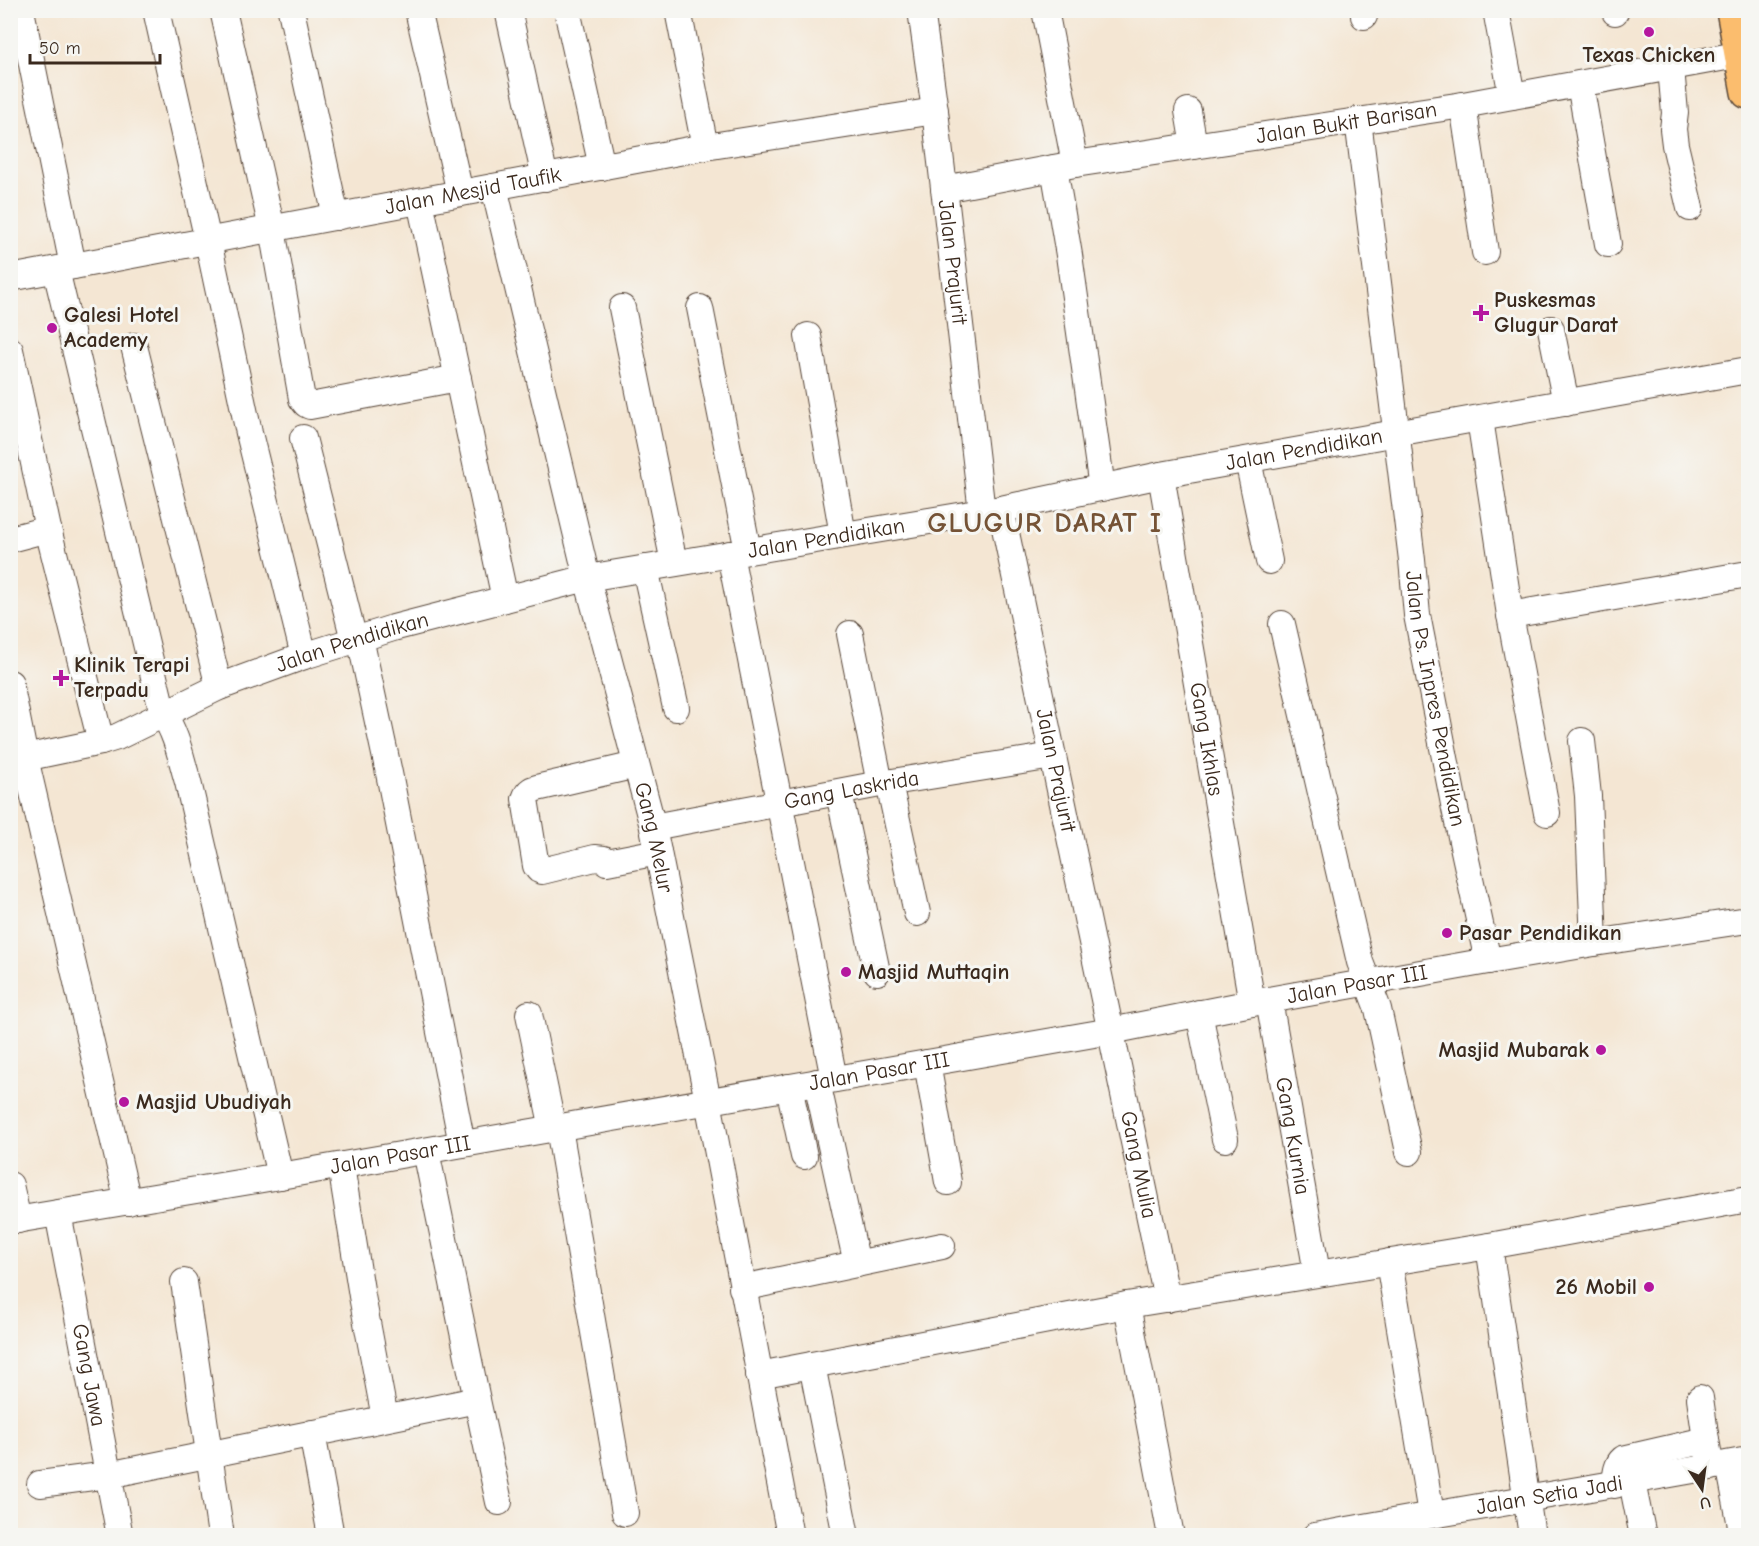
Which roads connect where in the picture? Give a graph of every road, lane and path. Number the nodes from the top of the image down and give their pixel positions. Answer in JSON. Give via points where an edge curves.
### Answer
{"nodes":[{"id":1,"x":21,"y":10,"type":"edge"},
{"id":2,"x":156,"y":10,"type":"edge"},
{"id":3,"x":224,"y":10,"type":"edge"},
{"id":4,"x":291,"y":10,"type":"edge"},
{"id":5,"x":418,"y":10,"type":"edge"},
{"id":6,"x":508,"y":10,"type":"edge"},
{"id":7,"x":567,"y":10,"type":"edge"},
{"id":8,"x":678,"y":10,"type":"edge"},
{"id":9,"x":921,"y":10,"type":"edge"},
{"id":10,"x":1045,"y":10,"type":"edge"},
{"id":11,"x":1496,"y":10,"type":"edge"},
{"id":12,"x":1733,"y":10,"type":"edge"},
{"id":13,"x":1745,"y":54,"type":"edge"},
{"id":14,"x":1671,"y":68,"type":"junction"},
{"id":15,"x":1580,"y":84,"type":"junction"},
{"id":16,"x":1749,"y":92,"type":"edge"},
{"id":17,"x":1512,"y":96,"type":"junction"},
{"id":18,"x":1463,"y":105,"type":"junction"},
{"id":19,"x":935,"y":111,"type":"junction"},
{"id":20,"x":1188,"y":111,"type":"dead end"},
{"id":21,"x":1358,"y":120,"type":"junction"},
{"id":22,"x":1194,"y":146,"type":"junction"},
{"id":23,"x":705,"y":147,"type":"junction"},
{"id":24,"x":1064,"y":166,"type":"junction"},
{"id":25,"x":602,"y":167,"type":"junction"},
{"id":26,"x":545,"y":178,"type":"junction"},
{"id":27,"x":494,"y":187,"type":"junction"},
{"id":28,"x":944,"y":189,"type":"junction"},
{"id":29,"x":460,"y":193,"type":"junction"},
{"id":30,"x":420,"y":201,"type":"junction"},
{"id":31,"x":1690,"y":208,"type":"dead end"},
{"id":32,"x":336,"y":217,"type":"junction"},
{"id":33,"x":272,"y":229,"type":"junction"},
{"id":34,"x":208,"y":241,"type":"junction"},
{"id":35,"x":1608,"y":244,"type":"dead end"},
{"id":36,"x":1485,"y":252,"type":"dead end"},
{"id":37,"x":64,"y":268,"type":"junction"},
{"id":38,"x":10,"y":278,"type":"edge"},
{"id":39,"x":622,"y":308,"type":"dead end"},
{"id":40,"x":700,"y":308,"type":"dead end"},
{"id":41,"x":1551,"y":329,"type":"dead end"},
{"id":42,"x":808,"y":336,"type":"dead end"},
{"id":43,"x":134,"y":346,"type":"dead end"},
{"id":44,"x":10,"y":350,"type":"edge"},
{"id":45,"x":1749,"y":370,"type":"edge"},
{"id":46,"x":458,"y":378,"type":"junction"},
{"id":47,"x":1566,"y":403,"type":"junction"},
{"id":48,"x":1480,"y":419,"type":"junction"},
{"id":49,"x":1396,"y":434,"type":"junction"},
{"id":50,"x":303,"y":438,"type":"dead end"},
{"id":51,"x":1248,"y":460,"type":"junction"},
{"id":52,"x":1161,"y":475,"type":"junction"},
{"id":53,"x":1102,"y":488,"type":"junction"},
{"id":54,"x":992,"y":510,"type":"junction"},
{"id":55,"x":48,"y":529,"type":"junction"},
{"id":56,"x":843,"y":535,"type":"junction"},
{"id":57,"x":10,"y":540,"type":"edge"},
{"id":58,"x":739,"y":552,"type":"junction"},
{"id":59,"x":1269,"y":561,"type":"dead end"},
{"id":60,"x":674,"y":563,"type":"junction"},
{"id":61,"x":645,"y":568,"type":"junction"},
{"id":62,"x":1749,"y":574,"type":"edge"},
{"id":63,"x":587,"y":578,"type":"junction"},
{"id":64,"x":505,"y":599,"type":"junction"},
{"id":65,"x":1510,"y":615,"type":"junction"},
{"id":66,"x":1282,"y":624,"type":"dead end"},
{"id":67,"x":850,"y":634,"type":"dead end"},
{"id":68,"x":357,"y":639,"type":"junction"},
{"id":69,"x":304,"y":656,"type":"junction"},
{"id":70,"x":10,"y":683,"type":"edge"},
{"id":71,"x":219,"y":687,"type":"junction"},
{"id":72,"x":676,"y":708,"type":"dead end"},
{"id":73,"x":163,"y":714,"type":"junction"},
{"id":74,"x":1582,"y":741,"type":"dead end"},
{"id":75,"x":101,"y":742,"type":"junction"},
{"id":76,"x":1053,"y":756,"type":"junction"},
{"id":77,"x":18,"y":759,"type":"edge"},
{"id":78,"x":636,"y":765,"type":"junction"},
{"id":79,"x":884,"y":784,"type":"junction"},
{"id":80,"x":839,"y":793,"type":"junction"},
{"id":81,"x":780,"y":803,"type":"junction"},
{"id":82,"x":1547,"y":813,"type":"dead end"},
{"id":83,"x":653,"y":826,"type":"junction"},
{"id":84,"x":658,"y":852,"type":"junction"},
{"id":85,"x":917,"y":913,"type":"dead end"},
{"id":86,"x":1749,"y":920,"type":"edge"},
{"id":87,"x":1594,"y":943,"type":"junction"},
{"id":88,"x":1488,"y":961,"type":"junction"},
{"id":89,"x":878,"y":972,"type":"dead end"},
{"id":90,"x":1368,"y":982,"type":"junction"},
{"id":91,"x":1260,"y":1001,"type":"junction"},
{"id":92,"x":1199,"y":1013,"type":"junction"},
{"id":93,"x":529,"y":1014,"type":"dead end"},
{"id":94,"x":1111,"y":1031,"type":"junction"},
{"id":95,"x":927,"y":1063,"type":"junction"},
{"id":96,"x":826,"y":1080,"type":"junction"},
{"id":97,"x":789,"y":1087,"type":"junction"},
{"id":98,"x":708,"y":1101,"type":"junction"},
{"id":99,"x":556,"y":1128,"type":"junction"},
{"id":100,"x":1225,"y":1139,"type":"dead end"},
{"id":101,"x":462,"y":1144,"type":"junction"},
{"id":102,"x":426,"y":1151,"type":"junction"},
{"id":103,"x":1409,"y":1152,"type":"dead end"},
{"id":104,"x":804,"y":1156,"type":"dead end"},
{"id":105,"x":341,"y":1166,"type":"junction"},
{"id":106,"x":280,"y":1176,"type":"junction"},
{"id":107,"x":948,"y":1182,"type":"dead end"},
{"id":108,"x":10,"y":1185,"type":"edge"},
{"id":109,"x":1749,"y":1199,"type":"edge"},
{"id":110,"x":128,"y":1202,"type":"junction"},
{"id":111,"x":58,"y":1214,"type":"junction"},
{"id":112,"x":14,"y":1220,"type":"edge"},
{"id":113,"x":942,"y":1246,"type":"dead end"},
{"id":114,"x":1489,"y":1250,"type":"junction"},
{"id":115,"x":857,"y":1264,"type":"junction"},
{"id":116,"x":1390,"y":1266,"type":"junction"},
{"id":117,"x":1317,"y":1274,"type":"junction"},
{"id":118,"x":184,"y":1282,"type":"dead end"},
{"id":119,"x":742,"y":1288,"type":"junction"},
{"id":120,"x":1167,"y":1299,"type":"junction"},
{"id":121,"x":1127,"y":1305,"type":"junction"},
{"id":122,"x":812,"y":1365,"type":"junction"},
{"id":123,"x":759,"y":1375,"type":"junction"},
{"id":124,"x":1700,"y":1398,"type":"dead end"},
{"id":125,"x":477,"y":1400,"type":"junction"},
{"id":126,"x":385,"y":1418,"type":"junction"},
{"id":127,"x":312,"y":1433,"type":"junction"},
{"id":128,"x":1706,"y":1440,"type":"junction"},
{"id":129,"x":208,"y":1454,"type":"junction"},
{"id":130,"x":1730,"y":1463,"type":"edge"},
{"id":131,"x":108,"y":1474,"type":"junction"},
{"id":132,"x":40,"y":1484,"type":"dead end"},
{"id":133,"x":1623,"y":1484,"type":"junction"},
{"id":134,"x":1528,"y":1499,"type":"junction"},
{"id":135,"x":499,"y":1502,"type":"dead end"},
{"id":136,"x":625,"y":1513,"type":"dead end"},
{"id":137,"x":1431,"y":1514,"type":"junction"},
{"id":138,"x":1319,"y":1535,"type":"edge"},
{"id":139,"x":120,"y":1536,"type":"edge"},
{"id":140,"x":221,"y":1536,"type":"edge"},
{"id":141,"x":331,"y":1536,"type":"edge"},
{"id":142,"x":790,"y":1536,"type":"edge"},
{"id":143,"x":846,"y":1536,"type":"edge"},
{"id":144,"x":1170,"y":1536,"type":"edge"},
{"id":145,"x":1532,"y":1536,"type":"edge"},
{"id":146,"x":1643,"y":1536,"type":"edge"},
{"id":147,"x":1743,"y":1536,"type":"edge"}],
"edges":[{"from":1,"to":37,"type":"street"},
{"from":2,"to":34,"type":"street"},
{"from":3,"to":33,"type":"street"},
{"from":4,"to":32,"type":"street"},
{"from":5,"to":29,"type":"street"},
{"from":6,"to":26,"type":"street"},
{"from":7,"to":25,"type":"street"},
{"from":8,"to":23,"type":"street"},
{"from":9,"to":19,"type":"street","name":"Jalan Prajurit"},
{"from":10,"to":24,"type":"street"},
{"from":11,"to":17,"type":"street"},
{"from":12,"to":13,"type":"main road"},
{"from":13,"to":14,"type":"street","name":"Jalan Bukit Barisan"},
{"from":13,"to":16,"type":"main road"},
{"from":14,"to":15,"type":"street","name":"Jalan Bukit Barisan"},
{"from":14,"to":31,"type":"street","via":[[1673,129]]},
{"from":15,"to":17,"type":"street","name":"Jalan Bukit Barisan"},
{"from":15,"to":35,"type":"street"},
{"from":17,"to":18,"type":"street","name":"Jalan Bukit Barisan"},
{"from":18,"to":21,"type":"street","name":"Jalan Bukit Barisan"},
{"from":18,"to":36,"type":"street"},
{"from":19,"to":23,"type":"street","name":"Jalan Mesjid Taufik"},
{"from":19,"to":28,"type":"street","name":"Jalan Prajurit"},
{"from":20,"to":22,"type":"street"},
{"from":21,"to":22,"type":"street","name":"Jalan Bukit Barisan"},
{"from":21,"to":49,"type":"street","name":"Jalan Ps. Inpres Pendidikan"},
{"from":22,"to":24,"type":"street","name":"Jalan Bukit Barisan"},
{"from":23,"to":25,"type":"street","name":"Jalan Mesjid Taufik"},
{"from":24,"to":28,"type":"street","name":"Jalan Bukit Barisan"},
{"from":24,"to":53,"type":"street","via":[[1069,255]]},
{"from":25,"to":26,"type":"street","name":"Jalan Mesjid Taufik"},
{"from":26,"to":27,"type":"street","name":"Jalan Mesjid Taufik"},
{"from":27,"to":29,"type":"street","name":"Jalan Mesjid Taufik"},
{"from":27,"to":63,"type":"street","name":"Gang Melur"},
{"from":28,"to":54,"type":"street","name":"Jalan Prajurit"},
{"from":29,"to":30,"type":"street","name":"Jalan Mesjid Taufik"},
{"from":30,"to":32,"type":"street","name":"Jalan Mesjid Taufik"},
{"from":30,"to":46,"type":"street"},
{"from":32,"to":33,"type":"street","name":"Jalan Mesjid Taufik"},
{"from":33,"to":34,"type":"street","name":"Jalan Mesjid Taufik"},
{"from":33,"to":46,"type":"street","via":[[306,404]]},
{"from":34,"to":37,"type":"street","name":"Jalan Mesjid Taufik"},
{"from":34,"to":69,"type":"street","via":[[249,433]]},
{"from":37,"to":38,"type":"street","name":"Jalan Mesjid Taufik"},
{"from":37,"to":73,"type":"street"},
{"from":39,"to":60,"type":"street"},
{"from":40,"to":58,"type":"street"},
{"from":41,"to":47,"type":"street"},
{"from":42,"to":56,"type":"street"},
{"from":43,"to":71,"type":"street"},
{"from":44,"to":55,"type":"street"},
{"from":45,"to":47,"type":"street","name":"Jalan Pendidikan"},
{"from":46,"to":64,"type":"street"},
{"from":47,"to":48,"type":"street","name":"Jalan Pendidikan"},
{"from":48,"to":49,"type":"street","name":"Jalan Pendidikan"},
{"from":48,"to":65,"type":"street"},
{"from":49,"to":51,"type":"street","name":"Jalan Pendidikan"},
{"from":49,"to":88,"type":"street","name":"Jalan Ps. Inpres Pendidikan","via":[[1417,615]]},
{"from":50,"to":68,"type":"street"},
{"from":51,"to":52,"type":"street","name":"Jalan Pendidikan"},
{"from":51,"to":59,"type":"street"},
{"from":52,"to":53,"type":"street","name":"Jalan Pendidikan"},
{"from":52,"to":91,"type":"street","name":"Gang Ikhlas"},
{"from":53,"to":54,"type":"street","name":"Jalan Pendidikan"},
{"from":54,"to":56,"type":"street","name":"Jalan Pendidikan"},
{"from":54,"to":76,"type":"street","name":"Jalan Prajurit"},
{"from":55,"to":57,"type":"street"},
{"from":55,"to":75,"type":"street"},
{"from":56,"to":58,"type":"street","name":"Jalan Pendidikan"},
{"from":58,"to":60,"type":"street","name":"Jalan Pendidikan"},
{"from":58,"to":81,"type":"street"},
{"from":60,"to":61,"type":"street","name":"Jalan Pendidikan"},
{"from":61,"to":63,"type":"street","name":"Jalan Pendidikan"},
{"from":61,"to":72,"type":"street"},
{"from":62,"to":65,"type":"street"},
{"from":63,"to":64,"type":"street","name":"Jalan Pendidikan"},
{"from":63,"to":78,"type":"street","name":"Gang Melur"},
{"from":64,"to":68,"type":"street","name":"Jalan Pendidikan"},
{"from":65,"to":82,"type":"street"},
{"from":66,"to":90,"type":"street","via":[[1360,962]]},
{"from":67,"to":79,"type":"street"},
{"from":68,"to":69,"type":"street","name":"Jalan Pendidikan"},
{"from":68,"to":101,"type":"street","via":[[389,773]]},
{"from":69,"to":71,"type":"street","name":"Jalan Pendidikan"},
{"from":70,"to":77,"type":"street"},
{"from":71,"to":73,"type":"street","name":"Jalan Pendidikan"},
{"from":73,"to":75,"type":"street","name":"Jalan Pendidikan"},
{"from":73,"to":106,"type":"street","via":[[170,723],[188,782]]},
{"from":74,"to":87,"type":"street"},
{"from":75,"to":77,"type":"street","name":"Jalan Pendidikan"},
{"from":76,"to":79,"type":"street","name":"Gang Laskrida"},
{"from":76,"to":94,"type":"street","name":"Jalan Prajurit"},
{"from":77,"to":110,"type":"street"},
{"from":78,"to":83,"type":"street","name":"Gang Melur"},
{"from":78,"to":84,"type":"street","via":[[527,793],[536,866],[542,871],[595,858],[607,862]]},
{"from":79,"to":80,"type":"street","name":"Gang Laskrida"},
{"from":79,"to":85,"type":"street"},
{"from":80,"to":81,"type":"street","name":"Gang Laskrida"},
{"from":80,"to":89,"type":"street"},
{"from":81,"to":83,"type":"street","name":"Gang Laskrida"},
{"from":81,"to":96,"type":"street"},
{"from":83,"to":84,"type":"street","name":"Gang Melur"},
{"from":84,"to":98,"type":"street","name":"Gang Melur"},
{"from":86,"to":87,"type":"street","name":"Jalan Pasar III"},
{"from":87,"to":88,"type":"street","name":"Jalan Pasar III"},
{"from":88,"to":90,"type":"street","name":"Jalan Pasar III"},
{"from":90,"to":91,"type":"street","name":"Jalan Pasar III"},
{"from":90,"to":103,"type":"street","via":[[1378,1009]]},
{"from":91,"to":92,"type":"street","name":"Jalan Pasar III"},
{"from":91,"to":117,"type":"street","name":"Gang Kurnia"},
{"from":92,"to":94,"type":"street","name":"Jalan Pasar III"},
{"from":92,"to":100,"type":"street"},
{"from":93,"to":99,"type":"street"},
{"from":94,"to":95,"type":"street","name":"Jalan Pasar III"},
{"from":94,"to":120,"type":"street","name":"Gang Mulia"},
{"from":95,"to":96,"type":"street","name":"Jalan Pasar III"},
{"from":95,"to":107,"type":"street"},
{"from":96,"to":97,"type":"street","name":"Jalan Pasar III"},
{"from":96,"to":115,"type":"street"},
{"from":97,"to":98,"type":"street","name":"Jalan Pasar III"},
{"from":97,"to":104,"type":"street"},
{"from":98,"to":99,"type":"street","name":"Jalan Pasar III"},
{"from":98,"to":119,"type":"street","name":"Gang Melur"},
{"from":99,"to":101,"type":"street","name":"Jalan Pasar III"},
{"from":99,"to":136,"type":"street"},
{"from":101,"to":102,"type":"street","name":"Jalan Pasar III"},
{"from":102,"to":105,"type":"street","name":"Jalan Pasar III"},
{"from":102,"to":125,"type":"street"},
{"from":105,"to":106,"type":"street","name":"Jalan Pasar III"},
{"from":105,"to":126,"type":"street"},
{"from":106,"to":110,"type":"street","name":"Jalan Pasar III"},
{"from":108,"to":112,"type":"street"},
{"from":109,"to":114,"type":"street"},
{"from":110,"to":111,"type":"street","name":"Jalan Pasar III"},
{"from":111,"to":112,"type":"street","name":"Jalan Pasar III"},
{"from":111,"to":131,"type":"street","name":"Gang Jawa"},
{"from":113,"to":115,"type":"street"},
{"from":114,"to":116,"type":"street"},
{"from":114,"to":134,"type":"street"},
{"from":115,"to":119,"type":"street"},
{"from":116,"to":117,"type":"street"},
{"from":116,"to":137,"type":"street"},
{"from":117,"to":120,"type":"street"},
{"from":118,"to":129,"type":"street"},
{"from":119,"to":123,"type":"street","name":"Gang Melur"},
{"from":120,"to":121,"type":"street"},
{"from":121,"to":122,"type":"street"},
{"from":121,"to":144,"type":"street"},
{"from":122,"to":123,"type":"street"},
{"from":122,"to":143,"type":"street"},
{"from":123,"to":142,"type":"street","name":"Gang Melur"},
{"from":124,"to":128,"type":"street"},
{"from":125,"to":126,"type":"street"},
{"from":125,"to":135,"type":"street"},
{"from":126,"to":127,"type":"street"},
{"from":127,"to":129,"type":"street"},
{"from":127,"to":141,"type":"street"},
{"from":128,"to":130,"type":"street"},
{"from":128,"to":133,"type":"street","via":[[1623,1459],[1617,1472]]},
{"from":129,"to":131,"type":"street"},
{"from":129,"to":140,"type":"street"},
{"from":130,"to":133,"type":"street","name":"Jalan Setia Jadi"},
{"from":130,"to":147,"type":"street"},
{"from":131,"to":132,"type":"street"},
{"from":131,"to":139,"type":"street","name":"Gang Jawa"},
{"from":133,"to":134,"type":"street","name":"Jalan Setia Jadi"},
{"from":133,"to":146,"type":"street"},
{"from":134,"to":137,"type":"street","name":"Jalan Setia Jadi"},
{"from":134,"to":145,"type":"street"},
{"from":137,"to":138,"type":"street","name":"Jalan Setia Jadi"}]}
